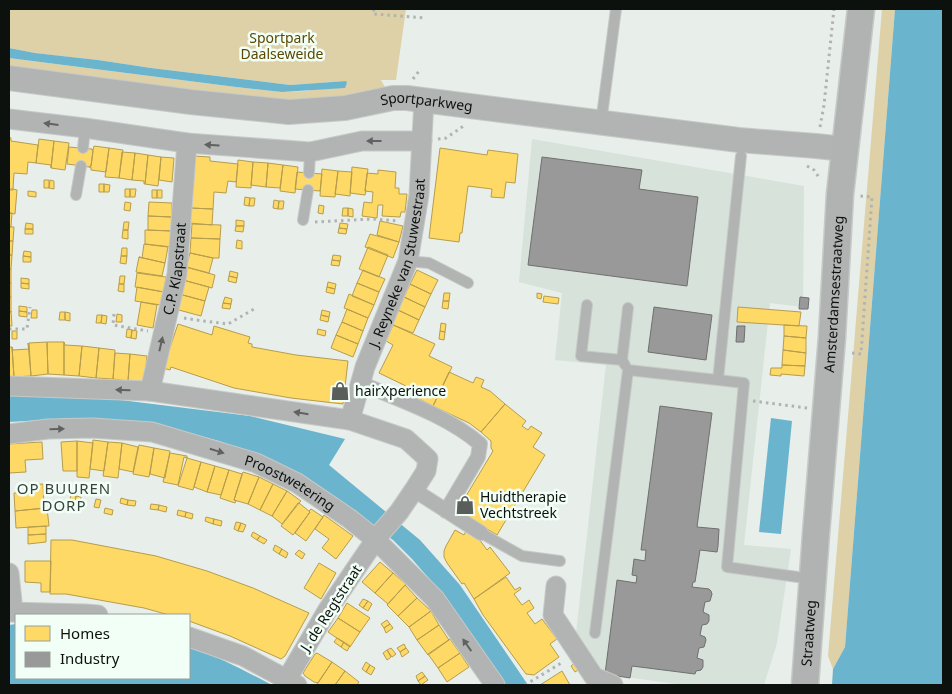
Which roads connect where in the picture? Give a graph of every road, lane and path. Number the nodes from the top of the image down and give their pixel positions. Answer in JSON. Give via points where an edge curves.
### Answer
{"nodes":[{"id":1,"x":374,"y":9,"type":"edge"},
{"id":2,"x":616,"y":9,"type":"edge"},
{"id":3,"x":834,"y":9,"type":"edge"},
{"id":4,"x":861,"y":9,"type":"edge"},
{"id":5,"x":426,"y":18,"type":"dead end"},
{"id":6,"x":9,"y":78,"type":"edge"},
{"id":7,"x":424,"y":100,"type":"junction"},
{"id":8,"x":9,"y":119,"type":"edge"},
{"id":9,"x":602,"y":123,"type":"junction"},
{"id":10,"x":85,"y":128,"type":"junction"},
{"id":11,"x":422,"y":141,"type":"junction"},
{"id":12,"x":187,"y":144,"type":"junction"},
{"id":13,"x":816,"y":146,"type":"junction"},
{"id":14,"x":83,"y":148,"type":"dead end"},
{"id":15,"x":845,"y":149,"type":"junction"},
{"id":16,"x":310,"y":152,"type":"junction"},
{"id":17,"x":741,"y":156,"type":"dead end"},
{"id":18,"x":81,"y":166,"type":"dead end"},
{"id":19,"x":814,"y":170,"type":"dead end"},
{"id":20,"x":309,"y":173,"type":"dead end"},
{"id":21,"x":308,"y":190,"type":"dead end"},
{"id":22,"x":856,"y":195,"type":"dead end"},
{"id":23,"x":76,"y":196,"type":"dead end"},
{"id":24,"x":308,"y":221,"type":"joint"},
{"id":25,"x":414,"y":222,"type":"junction"},
{"id":26,"x":408,"y":261,"type":"junction"},
{"id":27,"x":468,"y":283,"type":"dead end"},
{"id":28,"x":587,"y":305,"type":"dead end"},
{"id":29,"x":30,"y":307,"type":"dead end"},
{"id":30,"x":628,"y":308,"type":"dead end"},
{"id":31,"x":254,"y":309,"type":"dead end"},
{"id":32,"x":114,"y":314,"type":"dead end"},
{"id":33,"x":168,"y":314,"type":"junction"},
{"id":34,"x":9,"y":330,"type":"edge"},
{"id":35,"x":164,"y":333,"type":"junction"},
{"id":36,"x":839,"y":345,"type":"junction"},
{"id":37,"x":622,"y":360,"type":"junction"},
{"id":38,"x":628,"y":370,"type":"junction"},
{"id":39,"x":718,"y":380,"type":"junction"},
{"id":40,"x":360,"y":383,"type":"junction"},
{"id":41,"x":9,"y":386,"type":"edge"},
{"id":42,"x":150,"y":391,"type":"junction"},
{"id":43,"x":743,"y":400,"type":"junction"},
{"id":44,"x":820,"y":405,"type":"junction"},
{"id":45,"x":350,"y":420,"type":"junction"},
{"id":46,"x":9,"y":434,"type":"edge"},
{"id":47,"x":814,"y":439,"type":"dead end"},
{"id":48,"x":414,"y":490,"type":"junction"},
{"id":49,"x":807,"y":503,"type":"dead end"},
{"id":50,"x":446,"y":511,"type":"junction"},
{"id":51,"x":481,"y":533,"type":"joint"},
{"id":52,"x":816,"y":534,"type":"junction"},
{"id":53,"x":377,"y":538,"type":"junction"},
{"id":54,"x":560,"y":561,"type":"dead end"},
{"id":55,"x":9,"y":574,"type":"edge"},
{"id":56,"x":813,"y":579,"type":"junction"},
{"id":57,"x":556,"y":586,"type":"dead end"},
{"id":58,"x":11,"y":611,"type":"edge"},
{"id":59,"x":84,"y":614,"type":"edge"},
{"id":60,"x":595,"y":633,"type":"dead end"},
{"id":61,"x":190,"y":637,"type":"edge"},
{"id":62,"x":577,"y":653,"type":"junction"},
{"id":63,"x":293,"y":682,"type":"edge"},
{"id":64,"x":495,"y":685,"type":"edge"},
{"id":65,"x":525,"y":685,"type":"edge"},
{"id":66,"x":613,"y":685,"type":"edge"},
{"id":67,"x":805,"y":685,"type":"edge"}],
"edges":[{"from":1,"to":5,"type":"path","via":[[373,14]]},
{"from":2,"to":9,"type":"lane"},
{"from":3,"to":13,"type":"path","via":[[824,105]]},
{"from":4,"to":15,"type":"main road","name":"Amsterdamsestraatweg"},
{"from":6,"to":7,"type":"street","name":"Sportparkweg","via":[[290,112],[345,108],[393,98]]},
{"from":7,"to":9,"type":"street","name":"Sportparkweg"},
{"from":7,"to":11,"type":"street","name":"J. Reyneke van Stuwestraat"},
{"from":10,"to":8,"type":"street","one_way":true},
{"from":9,"to":13,"type":"street","name":"Sportparkweg"},
{"from":10,"to":12,"type":"street"},
{"from":10,"to":14,"type":"lane"},
{"from":11,"to":16,"type":"street","one_way":true,"via":[[362,141]]},
{"from":11,"to":25,"type":"street","name":"J. Reyneke van Stuwestraat"},
{"from":16,"to":12,"type":"street","one_way":true},
{"from":12,"to":33,"type":"street","name":"C.P. Klapstraat","via":[[177,274]]},
{"from":13,"to":15,"type":"street","name":"Sportparkweg"},
{"from":13,"to":19,"type":"path"},
{"from":15,"to":36,"type":"main road","name":"Amsterdamsestraatweg","via":[[840,194]]},
{"from":16,"to":20,"type":"lane"},
{"from":17,"to":39,"type":"lane"},
{"from":18,"to":23,"type":"lane"},
{"from":21,"to":24,"type":"lane"},
{"from":22,"to":36,"type":"path","via":[[872,197],[861,354]]},
{"from":24,"to":25,"type":"path","via":[[372,219]]},
{"from":25,"to":26,"type":"street","name":"J. Reyneke van Stuwestraat"},
{"from":26,"to":27,"type":"lane","via":[[429,263]]},
{"from":26,"to":40,"type":"street","name":"J. Reyneke van Stuwestraat"},
{"from":28,"to":37,"type":"lane","via":[[581,356]]},
{"from":29,"to":34,"type":"path","via":[[27,329]]},
{"from":30,"to":37,"type":"lane"},
{"from":31,"to":33,"type":"path","via":[[228,324]]},
{"from":32,"to":35,"type":"path","via":[[113,325]]},
{"from":33,"to":35,"type":"street","name":"C.P. Klapstraat"},
{"from":42,"to":35,"type":"street","name":"C.P. Klapstraat","one_way":true},
{"from":36,"to":44,"type":"main road","name":"Amsterdamsestraatweg"},
{"from":37,"to":38,"type":"lane"},
{"from":38,"to":39,"type":"lane"},
{"from":38,"to":60,"type":"lane"},
{"from":39,"to":43,"type":"lane","via":[[744,383]]},
{"from":40,"to":45,"type":"street","name":"J. Reyneke van Stuwestraat"},
{"from":40,"to":50,"type":"street","via":[[431,413],[480,444],[478,457]]},
{"from":42,"to":41,"type":"street","one_way":true},
{"from":45,"to":42,"type":"street","one_way":true},
{"from":43,"to":44,"type":"path"},
{"from":43,"to":56,"type":"lane","via":[[727,568]]},
{"from":44,"to":47,"type":"lane"},
{"from":44,"to":52,"type":"main road","name":"Amsterdamsestraatweg"},
{"from":45,"to":48,"type":"street","name":"J. de Regtstraat","via":[[406,439],[428,459],[426,471]]},
{"from":46,"to":53,"type":"street","name":"Proostwetering","one_way":true,"via":[[83,428],[152,432],[256,463],[297,483]]},
{"from":48,"to":50,"type":"street"},
{"from":48,"to":53,"type":"street","name":"J. de Regtstraat"},
{"from":49,"to":52,"type":"lane"},
{"from":50,"to":51,"type":"street"},
{"from":51,"to":54,"type":"lane","via":[[522,556]]},
{"from":52,"to":56,"type":"main road","name":"Amsterdamsestraatweg"},
{"from":53,"to":63,"type":"street","name":"J. de Regtstraat","via":[[327,611]]},
{"from":64,"to":53,"type":"street","name":"Proostwetering","one_way":true,"via":[[434,600]]},
{"from":55,"to":58,"type":"street"},
{"from":56,"to":67,"type":"main road","name":"Straatweg"},
{"from":57,"to":62,"type":"street","via":[[553,615]]},
{"from":58,"to":59,"type":"street"},
{"from":61,"to":63,"type":"street","via":[[243,656]]},
{"from":62,"to":65,"type":"path"},
{"from":62,"to":66,"type":"street","via":[[594,678]]}]}
